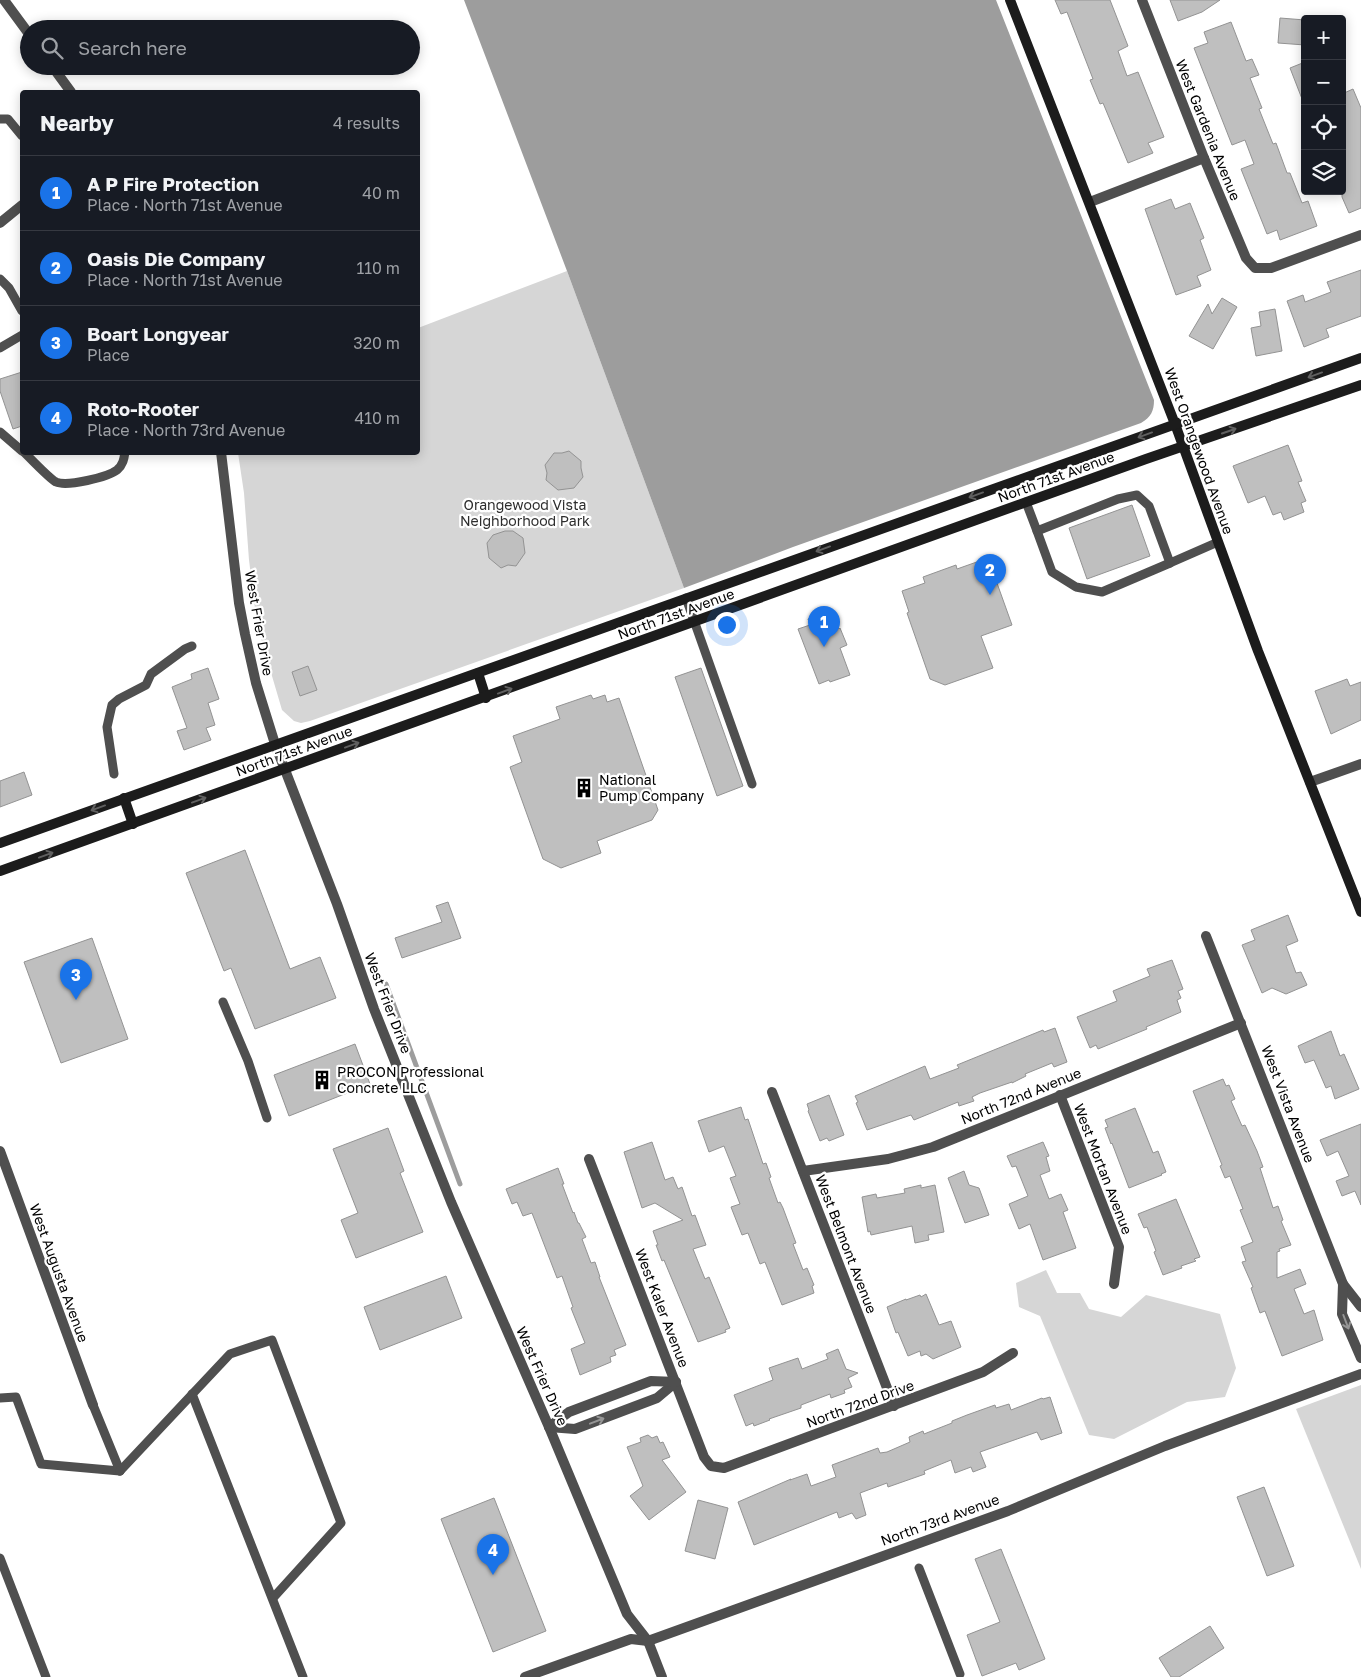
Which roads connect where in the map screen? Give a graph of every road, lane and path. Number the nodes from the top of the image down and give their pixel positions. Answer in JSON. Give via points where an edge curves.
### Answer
{"nodes":[{"id":1,"x":4,"y":0,"type":"edge"},
{"id":2,"x":1010,"y":0,"type":"edge"},
{"id":3,"x":1142,"y":0,"type":"edge"},
{"id":4,"x":20,"y":22,"type":"edge"},
{"id":5,"x":59,"y":75,"type":"edge"},
{"id":6,"x":70,"y":90,"type":"edge"},
{"id":7,"x":0,"y":119,"type":"edge"},
{"id":8,"x":20,"y":134,"type":"edge"},
{"id":9,"x":1204,"y":158,"type":"junction"},
{"id":10,"x":1090,"y":202,"type":"junction"},
{"id":11,"x":20,"y":207,"type":"edge"},
{"id":12,"x":0,"y":223,"type":"edge"},
{"id":13,"x":1361,"y":235,"type":"edge"},
{"id":14,"x":0,"y":279,"type":"edge"},
{"id":15,"x":20,"y":307,"type":"edge"},
{"id":16,"x":20,"y":337,"type":"edge"},
{"id":17,"x":0,"y":348,"type":"edge"},
{"id":18,"x":1361,"y":358,"type":"edge"},
{"id":19,"x":1361,"y":385,"type":"edge"},
{"id":20,"x":1175,"y":424,"type":"junction"},
{"id":21,"x":0,"y":432,"type":"edge"},
{"id":22,"x":1183,"y":447,"type":"junction"},
{"id":23,"x":20,"y":449,"type":"edge"},
{"id":24,"x":26,"y":455,"type":"edge"},
{"id":25,"x":125,"y":455,"type":"edge"},
{"id":26,"x":221,"y":455,"type":"edge"},
{"id":27,"x":1026,"y":502,"type":"junction"},
{"id":28,"x":1037,"y":531,"type":"junction"},
{"id":29,"x":1218,"y":542,"type":"junction"},
{"id":30,"x":1170,"y":563,"type":"junction"},
{"id":31,"x":686,"y":598,"type":"junction"},
{"id":32,"x":694,"y":623,"type":"junction"},
{"id":33,"x":192,"y":646,"type":"dead end"},
{"id":34,"x":478,"y":673,"type":"junction"},
{"id":35,"x":486,"y":698,"type":"junction"},
{"id":36,"x":275,"y":744,"type":"junction"},
{"id":37,"x":1361,"y":764,"type":"edge"},
{"id":38,"x":285,"y":769,"type":"junction"},
{"id":39,"x":114,"y":774,"type":"dead end"},
{"id":40,"x":1310,"y":782,"type":"junction"},
{"id":41,"x":752,"y":784,"type":"dead end"},
{"id":42,"x":124,"y":798,"type":"junction"},
{"id":43,"x":133,"y":824,"type":"junction"},
{"id":44,"x":0,"y":843,"type":"edge"},
{"id":45,"x":0,"y":871,"type":"edge"},
{"id":46,"x":1361,"y":912,"type":"edge"},
{"id":47,"x":1206,"y":936,"type":"dead end"},
{"id":48,"x":223,"y":1002,"type":"dead end"},
{"id":49,"x":1242,"y":1023,"type":"junction"},
{"id":50,"x":772,"y":1092,"type":"dead end"},
{"id":51,"x":1060,"y":1095,"type":"junction"},
{"id":52,"x":267,"y":1118,"type":"dead end"},
{"id":53,"x":0,"y":1151,"type":"edge"},
{"id":54,"x":589,"y":1159,"type":"dead end"},
{"id":55,"x":804,"y":1171,"type":"junction"},
{"id":56,"x":1114,"y":1284,"type":"dead end"},
{"id":57,"x":1343,"y":1284,"type":"junction"},
{"id":58,"x":1361,"y":1307,"type":"edge"},
{"id":59,"x":1013,"y":1353,"type":"dead end"},
{"id":60,"x":1361,"y":1358,"type":"edge"},
{"id":61,"x":1361,"y":1374,"type":"edge"},
{"id":62,"x":676,"y":1382,"type":"junction"},
{"id":63,"x":192,"y":1394,"type":"junction"},
{"id":64,"x":0,"y":1398,"type":"edge"},
{"id":65,"x":93,"y":1405,"type":"joint"},
{"id":66,"x":894,"y":1406,"type":"junction"},
{"id":67,"x":550,"y":1427,"type":"junction"},
{"id":68,"x":711,"y":1466,"type":"joint"},
{"id":69,"x":120,"y":1471,"type":"junction"},
{"id":70,"x":0,"y":1558,"type":"edge"},
{"id":71,"x":919,"y":1568,"type":"dead end"},
{"id":72,"x":273,"y":1598,"type":"junction"},
{"id":73,"x":648,"y":1641,"type":"junction"},
{"id":74,"x":960,"y":1674,"type":"dead end"},
{"id":75,"x":46,"y":1677,"type":"edge"},
{"id":76,"x":303,"y":1677,"type":"edge"},
{"id":77,"x":525,"y":1677,"type":"edge"},
{"id":78,"x":662,"y":1677,"type":"edge"}],
"edges":[{"from":1,"to":4,"type":"street"},
{"from":2,"to":10,"type":"street","name":"West Orangewood Avenue"},
{"from":3,"to":9,"type":"street","name":"West Gardenia Avenue"},
{"from":5,"to":6,"type":"street"},
{"from":7,"to":8,"type":"lane","via":[[8,119]]},
{"from":9,"to":10,"type":"street"},
{"from":9,"to":13,"type":"street","name":"West Gardenia Avenue","via":[[1246,258],[1255,268],[1271,268]]},
{"from":10,"to":20,"type":"street","name":"West Orangewood Avenue"},
{"from":11,"to":12,"type":"street"},
{"from":14,"to":15,"type":"lane"},
{"from":16,"to":17,"type":"lane"},
{"from":18,"to":20,"type":"street","name":"North 71st Avenue","one_way":true},
{"from":22,"to":19,"type":"street","name":"North 71st Avenue","one_way":true},
{"from":20,"to":22,"type":"street","name":"West Orangewood Avenue"},
{"from":20,"to":31,"type":"street","name":"North 71st Avenue","one_way":true},
{"from":21,"to":23,"type":"lane"},
{"from":22,"to":27,"type":"street","name":"North 71st Avenue"},
{"from":22,"to":29,"type":"street","name":"West Orangewood Avenue"},
{"from":24,"to":25,"type":"lane","via":[[56,482],[69,484],[116,470]]},
{"from":26,"to":36,"type":"street","name":"West Frier Drive","via":[[239,603],[256,683]]},
{"from":27,"to":28,"type":"lane"},
{"from":27,"to":32,"type":"street","name":"North 71st Avenue"},
{"from":28,"to":30,"type":"lane","via":[[1052,572],[1076,588],[1102,592]]},
{"from":28,"to":30,"type":"lane","via":[[1118,499],[1137,495],[1149,506]]},
{"from":29,"to":30,"type":"lane"},
{"from":29,"to":40,"type":"street","name":"West Orangewood Avenue"},
{"from":31,"to":32,"type":"lane"},
{"from":31,"to":34,"type":"street","name":"North 71st Avenue"},
{"from":35,"to":32,"type":"street","name":"North 71st Avenue","one_way":true},
{"from":32,"to":41,"type":"lane"},
{"from":33,"to":39,"type":"lane","via":[[151,674],[146,685],[112,705],[107,727]]},
{"from":34,"to":35,"type":"street"},
{"from":34,"to":36,"type":"street","name":"North 71st Avenue"},
{"from":38,"to":35,"type":"street","name":"North 71st Avenue","one_way":true},
{"from":36,"to":38,"type":"street","name":"West Frier Drive"},
{"from":36,"to":42,"type":"street","name":"North 71st Avenue"},
{"from":37,"to":40,"type":"street"},
{"from":43,"to":38,"type":"street","name":"North 71st Avenue","one_way":true},
{"from":38,"to":67,"type":"street","name":"West Frier Drive","via":[[374,1009],[447,1193]]},
{"from":40,"to":46,"type":"street","name":"West Orangewood Avenue"},
{"from":42,"to":43,"type":"street"},
{"from":42,"to":44,"type":"street","name":"North 71st Avenue","one_way":true},
{"from":45,"to":43,"type":"street","name":"North 71st Avenue","one_way":true},
{"from":47,"to":49,"type":"street","name":"West Vista Avenue"},
{"from":48,"to":52,"type":"lane","via":[[248,1060]]},
{"from":49,"to":51,"type":"street","name":"North 72nd Avenue"},
{"from":49,"to":57,"type":"street","name":"West Vista Avenue"},
{"from":50,"to":55,"type":"street","name":"West Belmont Avenue"},
{"from":51,"to":55,"type":"street","name":"North 72nd Avenue","via":[[911,1154]]},
{"from":51,"to":56,"type":"street","name":"West Mortan Avenue","via":[[1119,1246]]},
{"from":53,"to":65,"type":"street","name":"West Augusta Avenue"},
{"from":54,"to":62,"type":"street","name":"West Kaler Avenue"},
{"from":55,"to":66,"type":"street","name":"West Belmont Avenue"},
{"from":57,"to":58,"type":"street","name":"West Vista Avenue"},
{"from":57,"to":60,"type":"street","name":"West Vista Avenue","one_way":true,"via":[[1342,1314]]},
{"from":59,"to":66,"type":"street","name":"North 72nd Drive","via":[[983,1372]]},
{"from":61,"to":73,"type":"street","name":"North 73rd Avenue","via":[[1165,1446],[1008,1511]]},
{"from":62,"to":67,"type":"street","via":[[651,1380],[569,1412]]},
{"from":67,"to":62,"type":"street","one_way":true,"via":[[575,1429],[656,1398]]},
{"from":62,"to":68,"type":"street","name":"West Kaler Avenue","via":[[704,1457]]},
{"from":63,"to":69,"type":"lane"},
{"from":63,"to":72,"type":"lane"},
{"from":63,"to":72,"type":"lane","via":[[230,1354],[272,1340],[340,1523]]},
{"from":64,"to":69,"type":"lane","via":[[16,1397],[41,1464]]},
{"from":65,"to":69,"type":"lane"},
{"from":66,"to":68,"type":"street","name":"North 72nd Drive","via":[[724,1468]]},
{"from":67,"to":73,"type":"street","name":"West Frier Drive","via":[[627,1614]]},
{"from":70,"to":75,"type":"lane"},
{"from":71,"to":74,"type":"lane"},
{"from":72,"to":76,"type":"lane"},
{"from":73,"to":77,"type":"street","name":"North 73rd Avenue","via":[[631,1639]]},
{"from":73,"to":78,"type":"street","name":"West Frier Drive"}]}
